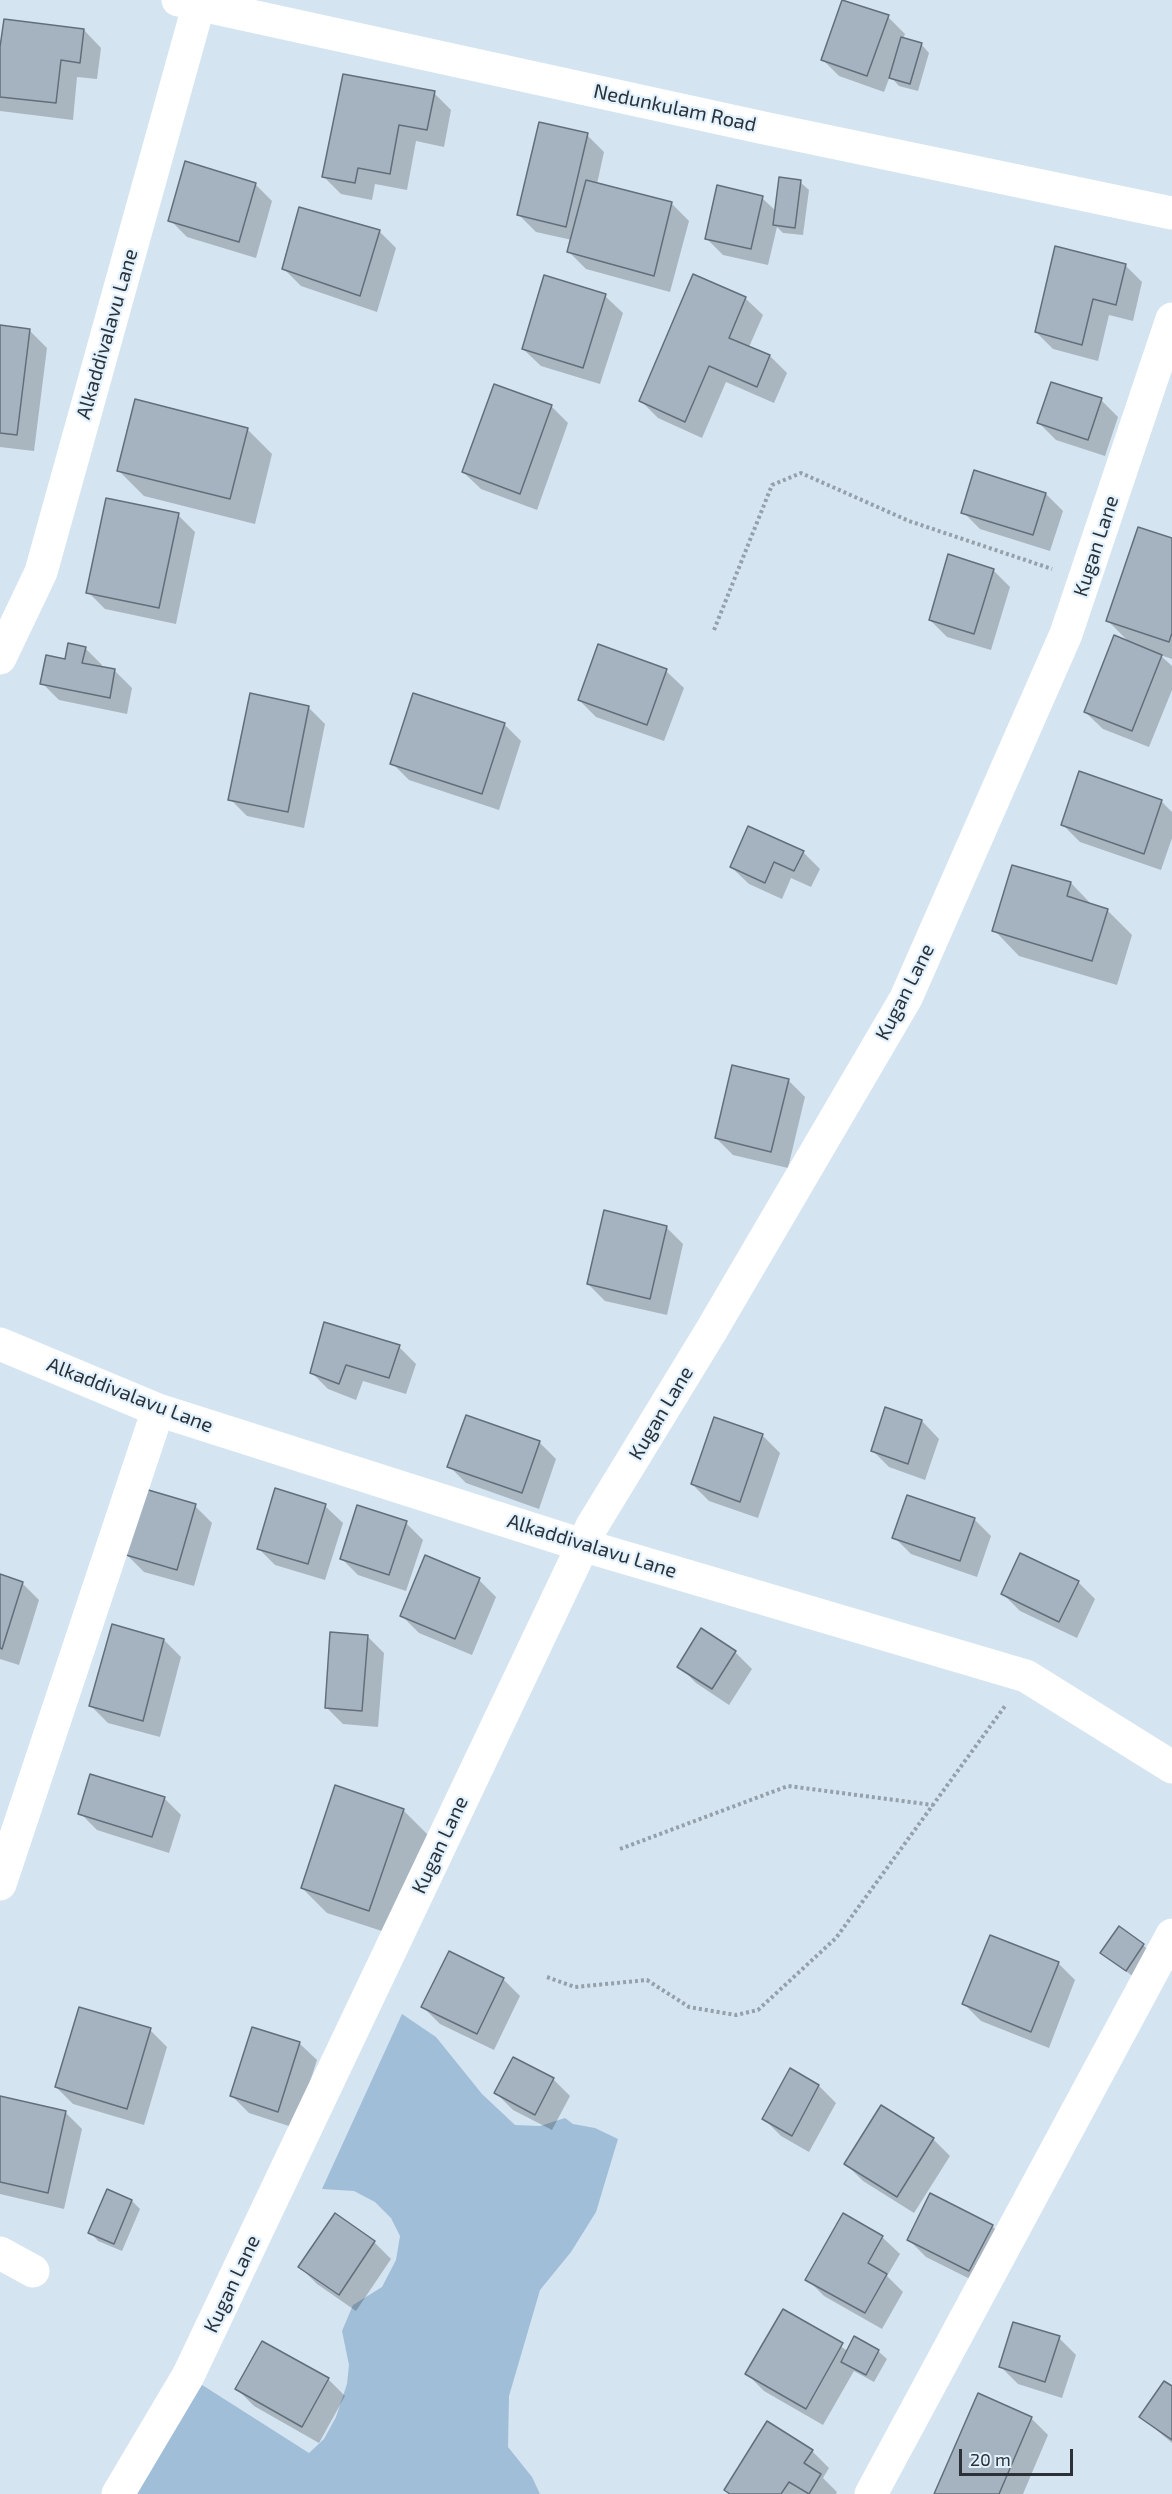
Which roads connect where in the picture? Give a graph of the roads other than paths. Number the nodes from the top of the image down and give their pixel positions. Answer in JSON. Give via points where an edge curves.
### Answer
{"nodes":[{"id":1,"x":192,"y":1,"type":"edge"},
{"id":2,"x":1172,"y":213,"type":"edge"},
{"id":3,"x":1172,"y":319,"type":"edge"},
{"id":4,"x":0,"y":658,"type":"edge"},
{"id":5,"x":0,"y":1344,"type":"edge"},
{"id":6,"x":158,"y":1410,"type":"junction"},
{"id":7,"x":582,"y":1545,"type":"junction"},
{"id":8,"x":1172,"y":1767,"type":"edge"},
{"id":9,"x":0,"y":1884,"type":"edge"},
{"id":10,"x":1172,"y":1935,"type":"edge"},
{"id":11,"x":0,"y":2253,"type":"edge"},
{"id":12,"x":33,"y":2271,"type":"dead end"},
{"id":13,"x":117,"y":2494,"type":"edge"},
{"id":14,"x":871,"y":2494,"type":"edge"}],
"edges":[{"from":1,"to":2,"type":"street","name":"Nedunkulam Road","via":[[764,128]]},
{"from":1,"to":4,"type":"street","name":"Alkaddivalavu Lane","via":[[41,572]]},
{"from":3,"to":7,"type":"street","name":"Kugan Lane","via":[[1066,634],[906,998]]},
{"from":5,"to":6,"type":"street","name":"Alkaddivalavu Lane"},
{"from":6,"to":7,"type":"street","name":"Alkaddivalavu Lane"},
{"from":6,"to":9,"type":"street"},
{"from":7,"to":8,"type":"street","name":"Alkaddivalavu Lane","via":[[1026,1676]]},
{"from":7,"to":13,"type":"street","name":"Kugan Lane","via":[[188,2376]]},
{"from":10,"to":14,"type":"street"},
{"from":11,"to":12,"type":"street"}]}
